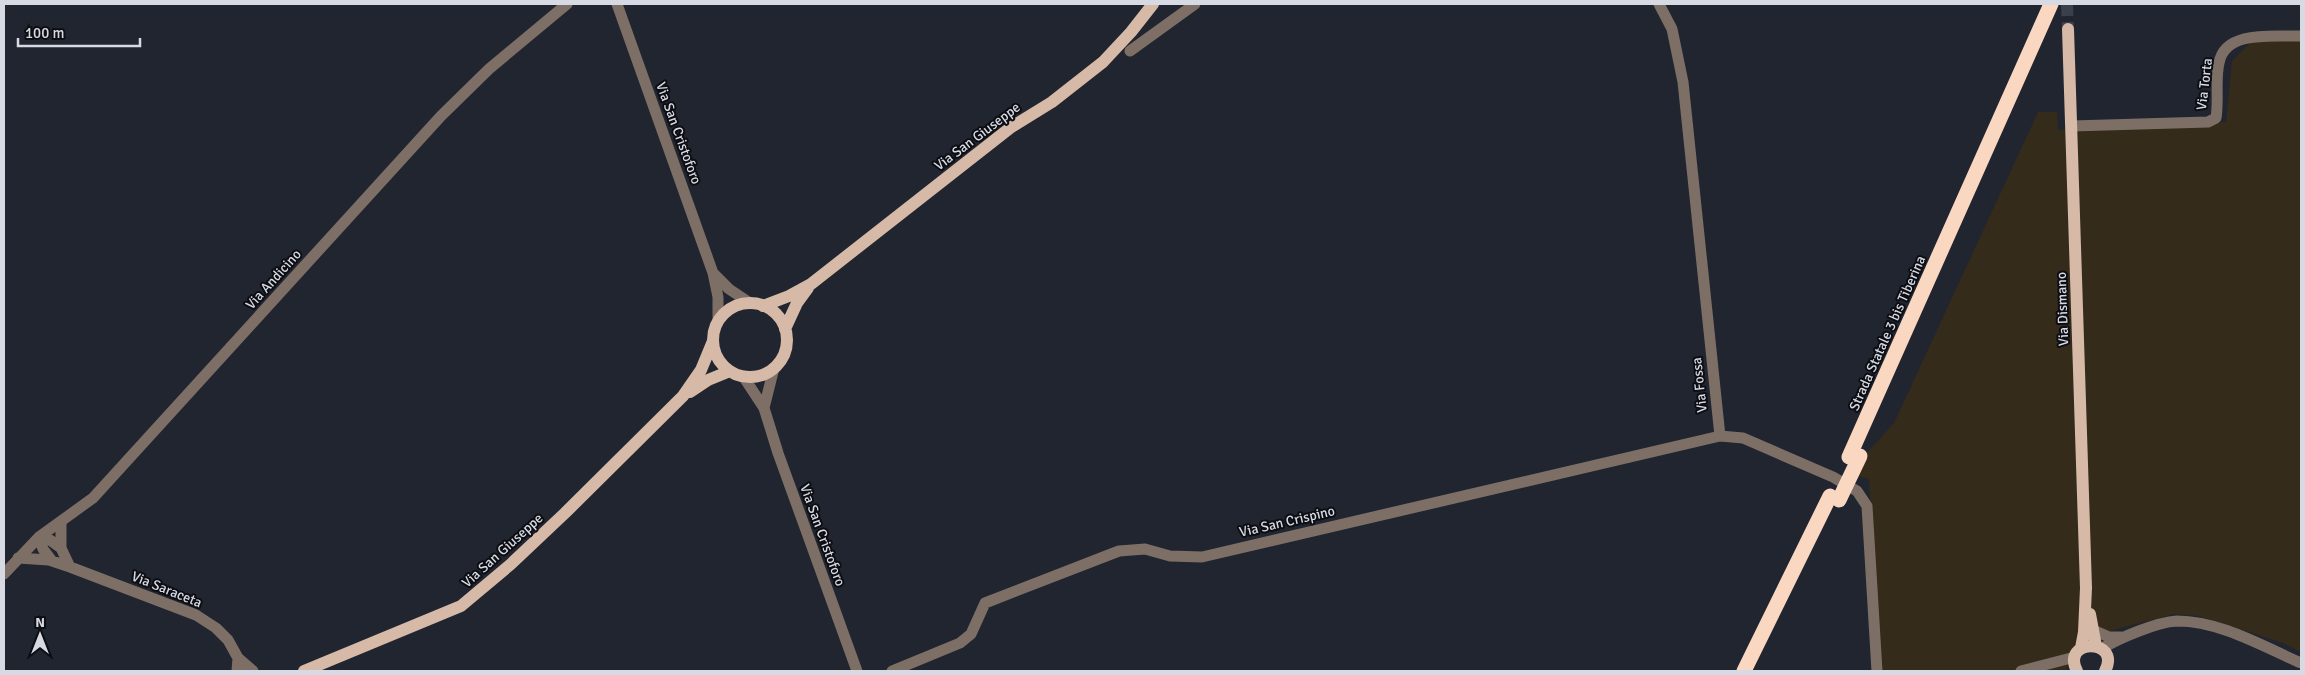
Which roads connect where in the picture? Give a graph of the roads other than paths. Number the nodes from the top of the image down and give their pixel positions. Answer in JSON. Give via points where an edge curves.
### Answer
{"nodes":[{"id":1,"x":567,"y":4,"type":"edge"},
{"id":2,"x":617,"y":4,"type":"edge"},
{"id":3,"x":1153,"y":4,"type":"edge"},
{"id":4,"x":1195,"y":4,"type":"edge"},
{"id":5,"x":1660,"y":4,"type":"edge"},
{"id":6,"x":2051,"y":4,"type":"edge"},
{"id":7,"x":2061,"y":4,"type":"edge"},
{"id":8,"x":2068,"y":29,"type":"tunnel mouth"},
{"id":9,"x":2301,"y":36,"type":"edge"},
{"id":10,"x":1130,"y":50,"type":"dead end"},
{"id":11,"x":2072,"y":126,"type":"junction"},
{"id":12,"x":713,"y":273,"type":"junction"},
{"id":13,"x":811,"y":284,"type":"junction"},
{"id":14,"x":750,"y":303,"type":"junction"},
{"id":15,"x":763,"y":306,"type":"junction"},
{"id":16,"x":718,"y":321,"type":"junction"},
{"id":17,"x":785,"y":329,"type":"junction"},
{"id":18,"x":713,"y":341,"type":"junction"},
{"id":19,"x":774,"y":368,"type":"junction"},
{"id":20,"x":730,"y":372,"type":"junction"},
{"id":21,"x":743,"y":376,"type":"junction"},
{"id":22,"x":683,"y":396,"type":"junction"},
{"id":23,"x":764,"y":408,"type":"junction"},
{"id":24,"x":1720,"y":436,"type":"junction"},
{"id":25,"x":1855,"y":457,"type":"junction"},
{"id":26,"x":1835,"y":498,"type":"junction"},
{"id":27,"x":60,"y":521,"type":"junction"},
{"id":28,"x":39,"y":538,"type":"junction"},
{"id":29,"x":61,"y":548,"type":"junction"},
{"id":30,"x":18,"y":558,"type":"junction"},
{"id":31,"x":52,"y":561,"type":"junction"},
{"id":32,"x":70,"y":567,"type":"junction"},
{"id":33,"x":4,"y":574,"type":"edge"},
{"id":34,"x":2086,"y":588,"type":"junction"},
{"id":35,"x":2093,"y":630,"type":"junction"},
{"id":36,"x":2125,"y":635,"type":"junction"},
{"id":37,"x":2102,"y":656,"type":"edge"},
{"id":38,"x":238,"y":658,"type":"junction"},
{"id":39,"x":2077,"y":661,"type":"edge"},
{"id":40,"x":2301,"y":662,"type":"edge"},
{"id":41,"x":237,"y":671,"type":"edge"},
{"id":42,"x":251,"y":671,"type":"edge"},
{"id":43,"x":304,"y":671,"type":"edge"},
{"id":44,"x":857,"y":671,"type":"edge"},
{"id":45,"x":892,"y":671,"type":"edge"},
{"id":46,"x":1744,"y":671,"type":"edge"},
{"id":47,"x":1755,"y":671,"type":"edge"},
{"id":48,"x":1877,"y":671,"type":"edge"},
{"id":49,"x":2021,"y":671,"type":"edge"}],
"edges":[{"from":1,"to":27,"type":"street","name":"Via Andicino","via":[[462,95],[93,498]]},
{"from":2,"to":12,"type":"street","name":"Via San Cristoforo"},
{"from":3,"to":13,"type":"main road","name":"Via San Giuseppe","via":[[1103,62],[1052,102],[1010,128]]},
{"from":4,"to":10,"type":"street"},
{"from":5,"to":24,"type":"street","name":"Via Fossa","via":[[1672,29],[1683,82]]},
{"from":6,"to":25,"type":"highway","name":"Strada Statale 3 bis Tiberina"},
{"from":7,"to":25,"type":"highway","name":"Strada Statale 3 bis Tiberina"},
{"from":8,"to":11,"type":"main road","name":"Via Dismano"},
{"from":9,"to":11,"type":"street","name":"Via Torta","via":[[2246,38],[2235,41],[2225,50],[2219,62],[2216,118],[2208,122]]},
{"from":11,"to":34,"type":"main road","name":"Via Dismano"},
{"from":12,"to":14,"type":"street","name":"Via San Cristoforo","via":[[729,290]]},
{"from":12,"to":16,"type":"street","name":"Via San Cristoforo"},
{"from":13,"to":15,"type":"main road","name":"Via San Giuseppe"},
{"from":13,"to":17,"type":"main road","name":"Via San Giuseppe","via":[[797,303]]},
{"from":14,"to":15,"type":"main road"},
{"from":14,"to":16,"type":"main road","via":[[732,308]]},
{"from":15,"to":17,"type":"main road","via":[[777,315]]},
{"from":16,"to":18,"type":"main road"},
{"from":17,"to":19,"type":"main road","via":[[785,350]]},
{"from":18,"to":20,"type":"main road","via":[[718,358]]},
{"from":18,"to":22,"type":"main road","name":"Via San Giuseppe","via":[[701,370]]},
{"from":19,"to":21,"type":"main road","via":[[764,374]]},
{"from":19,"to":23,"type":"street"},
{"from":20,"to":21,"type":"main road"},
{"from":20,"to":22,"type":"main road","name":"Via San Giuseppe","via":[[708,380]]},
{"from":21,"to":23,"type":"street","name":"Via San Cristoforo"},
{"from":22,"to":43,"type":"main road","name":"Via San Giuseppe","via":[[565,513],[461,606]]},
{"from":23,"to":44,"type":"street","name":"Via San Cristoforo"},
{"from":24,"to":45,"type":"street","name":"Via San Crispino","via":[[1202,557],[1170,556],[1144,549],[1119,552],[985,602],[971,634],[960,643]]},
{"from":24,"to":48,"type":"street","via":[[1743,438],[1833,477],[1857,491],[1867,506]]},
{"from":25,"to":26,"type":"highway","name":"Strada Statale 3 bis Tiberina"},
{"from":26,"to":46,"type":"highway","name":"Strada Statale 3 bis Tiberina"},
{"from":26,"to":47,"type":"highway","name":"Strada Statale 3 bis Tiberina"},
{"from":27,"to":28,"type":"street","name":"Via Andicino"},
{"from":27,"to":29,"type":"street"},
{"from":28,"to":29,"type":"street","via":[[50,540]]},
{"from":28,"to":30,"type":"street","name":"Via Andicino"},
{"from":28,"to":31,"type":"street"},
{"from":29,"to":32,"type":"street"},
{"from":30,"to":31,"type":"street","name":"Via Saraceta"},
{"from":30,"to":33,"type":"street","name":"Via Andicino"},
{"from":31,"to":32,"type":"street","name":"Via Saraceta"},
{"from":32,"to":38,"type":"street","name":"Via Saraceta","via":[[196,615],[228,640]]},
{"from":34,"to":35,"type":"main road","name":"Via Dismano"},
{"from":34,"to":39,"type":"main road","name":"Via Dismano","via":[[2084,632]]},
{"from":35,"to":36,"type":"street","via":[[2109,637]]},
{"from":35,"to":37,"type":"main road","name":"Via Dismano"},
{"from":36,"to":37,"type":"street"},
{"from":36,"to":40,"type":"street","via":[[2176,621],[2219,627]]},
{"from":37,"to":39,"type":"main road"},
{"from":38,"to":41,"type":"street"},
{"from":38,"to":42,"type":"street","name":"Via Saraceta"},
{"from":39,"to":49,"type":"street"}]}
